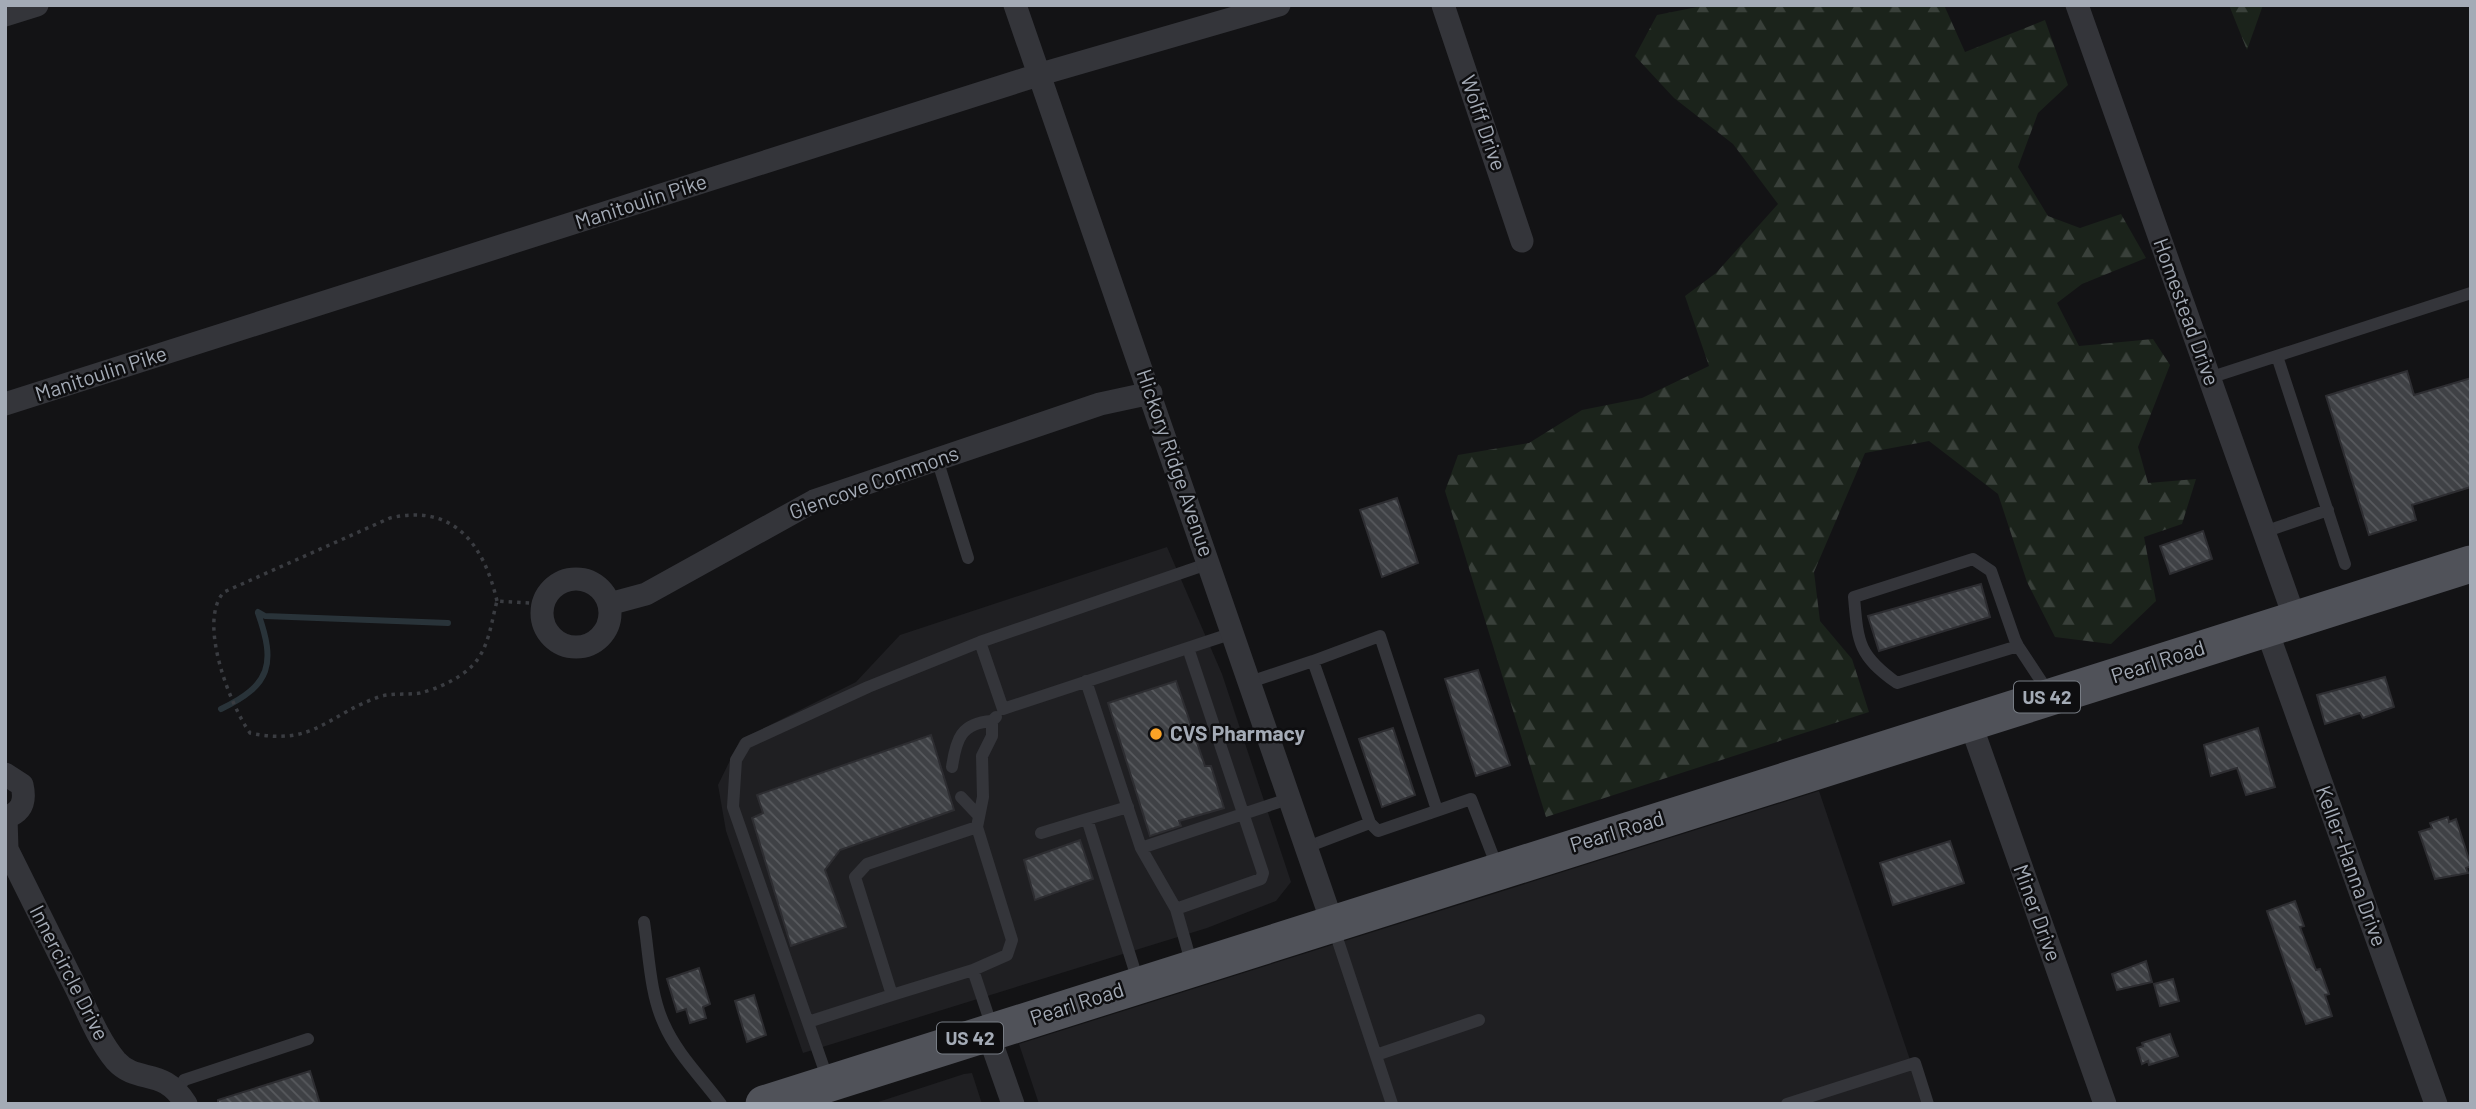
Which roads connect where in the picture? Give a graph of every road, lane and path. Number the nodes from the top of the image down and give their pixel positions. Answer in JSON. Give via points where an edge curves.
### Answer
{"nodes":[{"id":1,"x":37,"y":5,"type":"edge"},
{"id":2,"x":1015,"y":5,"type":"edge"},
{"id":3,"x":1279,"y":5,"type":"edge"},
{"id":4,"x":1443,"y":5,"type":"edge"},
{"id":5,"x":2077,"y":5,"type":"edge"},
{"id":6,"x":5,"y":15,"type":"edge"},
{"id":7,"x":1041,"y":74,"type":"junction"},
{"id":8,"x":1522,"y":241,"type":"dead end"},
{"id":9,"x":2471,"y":293,"type":"edge"},
{"id":10,"x":2277,"y":356,"type":"junction"},
{"id":11,"x":2209,"y":379,"type":"junction"},
{"id":12,"x":1152,"y":393,"type":"junction"},
{"id":13,"x":5,"y":404,"type":"edge"},
{"id":14,"x":937,"y":459,"type":"junction"},
{"id":15,"x":2328,"y":510,"type":"junction"},
{"id":16,"x":2264,"y":532,"type":"junction"},
{"id":17,"x":968,"y":558,"type":"dead end"},
{"id":18,"x":1210,"y":563,"type":"junction"},
{"id":19,"x":2345,"y":564,"type":"dead end"},
{"id":20,"x":2471,"y":564,"type":"edge"},
{"id":21,"x":497,"y":601,"type":"junction"},
{"id":22,"x":543,"y":604,"type":"junction"},
{"id":23,"x":610,"y":604,"type":"junction"},
{"id":24,"x":2280,"y":623,"type":"junction"},
{"id":25,"x":1233,"y":633,"type":"junction"},
{"id":26,"x":980,"y":642,"type":"junction"},
{"id":27,"x":2018,"y":646,"type":"junction"},
{"id":28,"x":1188,"y":648,"type":"junction"},
{"id":29,"x":1313,"y":661,"type":"junction"},
{"id":30,"x":1086,"y":681,"type":"junction"},
{"id":31,"x":1250,"y":682,"type":"junction"},
{"id":32,"x":2051,"y":696,"type":"junction"},
{"id":33,"x":1003,"y":709,"type":"junction"},
{"id":34,"x":992,"y":721,"type":"junction"},
{"id":35,"x":1970,"y":722,"type":"junction"},
{"id":36,"x":952,"y":767,"type":"dead end"},
{"id":37,"x":5,"y":774,"type":"edge"},
{"id":38,"x":961,"y":797,"type":"dead end"},
{"id":39,"x":1290,"y":798,"type":"junction"},
{"id":40,"x":1128,"y":807,"type":"junction"},
{"id":41,"x":1437,"y":810,"type":"junction"},
{"id":42,"x":1244,"y":814,"type":"junction"},
{"id":43,"x":6,"y":818,"type":"edge"},
{"id":44,"x":1087,"y":819,"type":"junction"},
{"id":45,"x":978,"y":821,"type":"junction"},
{"id":46,"x":1370,"y":823,"type":"junction"},
{"id":47,"x":1041,"y":833,"type":"dead end"},
{"id":48,"x":1307,"y":847,"type":"junction"},
{"id":49,"x":1140,"y":848,"type":"junction"},
{"id":50,"x":1498,"y":870,"type":"junction"},
{"id":51,"x":1176,"y":909,"type":"junction"},
{"id":52,"x":644,"y":922,"type":"dead end"},
{"id":53,"x":1332,"y":922,"type":"junction"},
{"id":54,"x":1193,"y":967,"type":"junction"},
{"id":55,"x":973,"y":970,"type":"junction"},
{"id":56,"x":1139,"y":984,"type":"junction"},
{"id":57,"x":892,"y":995,"type":"junction"},
{"id":58,"x":1479,"y":1020,"type":"dead end"},
{"id":59,"x":808,"y":1022,"type":"junction"},
{"id":60,"x":991,"y":1032,"type":"junction"},
{"id":61,"x":308,"y":1039,"type":"dead end"},
{"id":62,"x":1376,"y":1055,"type":"junction"},
{"id":63,"x":810,"y":1093,"type":"edge"},
{"id":64,"x":182,"y":1097,"type":"edge"},
{"id":65,"x":722,"y":1104,"type":"edge"},
{"id":66,"x":764,"y":1104,"type":"edge"},
{"id":67,"x":1013,"y":1104,"type":"edge"},
{"id":68,"x":1392,"y":1104,"type":"edge"},
{"id":69,"x":1787,"y":1104,"type":"edge"},
{"id":70,"x":1928,"y":1104,"type":"edge"},
{"id":71,"x":2105,"y":1104,"type":"edge"},
{"id":72,"x":2436,"y":1104,"type":"edge"}],
"edges":[{"from":1,"to":6,"type":"street"},
{"from":2,"to":7,"type":"street","name":"Hickory Ridge Avenue"},
{"from":3,"to":7,"type":"street","name":"Manitoulin Pike"},
{"from":4,"to":8,"type":"street","name":"Wolff Drive"},
{"from":5,"to":11,"type":"street","name":"Homestead Drive"},
{"from":7,"to":12,"type":"street","name":"Hickory Ridge Avenue"},
{"from":7,"to":13,"type":"street","name":"Manitoulin Pike"},
{"from":9,"to":10,"type":"lane"},
{"from":10,"to":11,"type":"lane"},
{"from":10,"to":15,"type":"lane"},
{"from":11,"to":16,"type":"street","name":"Homestead Drive"},
{"from":12,"to":14,"type":"street","name":"Glencove Commons","via":[[1100,404]]},
{"from":12,"to":18,"type":"street","name":"Hickory Ridge Avenue"},
{"from":14,"to":17,"type":"lane"},
{"from":14,"to":23,"type":"street","name":"Glencove Commons","via":[[814,501],[646,594]]},
{"from":15,"to":16,"type":"lane"},
{"from":15,"to":19,"type":"lane"},
{"from":16,"to":24,"type":"street","name":"Homestead Drive"},
{"from":18,"to":25,"type":"street","name":"Hickory Ridge Avenue"},
{"from":18,"to":26,"type":"lane"},
{"from":20,"to":24,"type":"main road","name":"Pearl Road","number":"US 42"},
{"from":21,"to":21,"type":"path","via":[[484,652],[471,667],[449,682],[419,693],[384,696],[354,708],[324,727],[272,738],[250,733],[227,692],[213,611],[224,592],[390,518],[426,515],[446,522],[479,550]]},
{"from":21,"to":22,"type":"path"},
{"from":22,"to":23,"type":"street","via":[[554,587],[575,578],[597,585]]},
{"from":22,"to":23,"type":"street","via":[[546,629],[564,645],[575,647],[595,642],[603,634]]},
{"from":24,"to":32,"type":"main road","name":"Pearl Road","number":"US 42"},
{"from":24,"to":72,"type":"street","name":"Keller-Hanna Drive"},
{"from":25,"to":28,"type":"lane"},
{"from":25,"to":31,"type":"street","name":"Hickory Ridge Avenue"},
{"from":26,"to":33,"type":"lane"},
{"from":26,"to":59,"type":"lane","via":[[746,743],[736,760],[733,807]]},
{"from":27,"to":27,"type":"lane","via":[[1991,571],[1973,559],[1854,597],[1858,635],[1871,664],[1897,683]]},
{"from":27,"to":32,"type":"lane"},
{"from":28,"to":30,"type":"lane"},
{"from":28,"to":42,"type":"lane"},
{"from":29,"to":31,"type":"lane"},
{"from":29,"to":41,"type":"lane","via":[[1380,636]]},
{"from":29,"to":46,"type":"lane"},
{"from":30,"to":33,"type":"lane"},
{"from":30,"to":40,"type":"lane"},
{"from":31,"to":39,"type":"street","name":"Hickory Ridge Avenue"},
{"from":32,"to":35,"type":"main road","name":"Pearl Road","number":"US 42"},
{"from":33,"to":34,"type":"lane"},
{"from":34,"to":36,"type":"lane","via":[[974,722],[961,734]]},
{"from":34,"to":45,"type":"lane","via":[[992,736],[982,756],[983,797]]},
{"from":35,"to":50,"type":"main road","name":"Pearl Road","number":"US 42"},
{"from":35,"to":71,"type":"street","name":"Miner Drive"},
{"from":37,"to":43,"type":"street","name":"Innercircle Drive","via":[[22,785],[25,795],[23,806]]},
{"from":38,"to":45,"type":"lane"},
{"from":39,"to":42,"type":"lane"},
{"from":39,"to":48,"type":"street","name":"Hickory Ridge Avenue"},
{"from":40,"to":44,"type":"lane"},
{"from":40,"to":49,"type":"lane"},
{"from":41,"to":46,"type":"lane","via":[[1378,831]]},
{"from":41,"to":50,"type":"lane","via":[[1471,799]]},
{"from":42,"to":49,"type":"lane"},
{"from":42,"to":51,"type":"lane","via":[[1261,879]]},
{"from":43,"to":64,"type":"street","name":"Innercircle Drive","via":[[7,849],[98,1032],[117,1062],[135,1073],[172,1084]]},
{"from":44,"to":47,"type":"lane"},
{"from":44,"to":56,"type":"lane"},
{"from":45,"to":55,"type":"lane","via":[[1013,940],[1007,955]]},
{"from":45,"to":57,"type":"lane","via":[[867,864],[855,877]]},
{"from":46,"to":48,"type":"lane"},
{"from":48,"to":53,"type":"street","name":"Hickory Ridge Avenue"},
{"from":49,"to":51,"type":"lane"},
{"from":50,"to":53,"type":"main road","name":"Pearl Road","number":"US 42"},
{"from":51,"to":54,"type":"lane"},
{"from":52,"to":65,"type":"lane","via":[[664,1024]]},
{"from":53,"to":54,"type":"main road","name":"Pearl Road","number":"US 42"},
{"from":53,"to":62,"type":"lane"},
{"from":54,"to":56,"type":"main road","name":"Pearl Road","number":"US 42"},
{"from":55,"to":57,"type":"lane"},
{"from":55,"to":60,"type":"lane"},
{"from":56,"to":60,"type":"main road","name":"Pearl Road","number":"US 42"},
{"from":57,"to":59,"type":"lane"},
{"from":58,"to":62,"type":"lane"},
{"from":59,"to":63,"type":"lane"},
{"from":60,"to":63,"type":"main road","name":"Pearl Road","number":"US 42"},
{"from":60,"to":67,"type":"street"},
{"from":61,"to":64,"type":"lane","name":"Innercircle Drive","via":[[184,1080]]},
{"from":62,"to":68,"type":"lane"},
{"from":63,"to":66,"type":"main road","name":"Pearl Road","number":"US 42"},
{"from":69,"to":70,"type":"lane","via":[[1914,1063]]}]}
